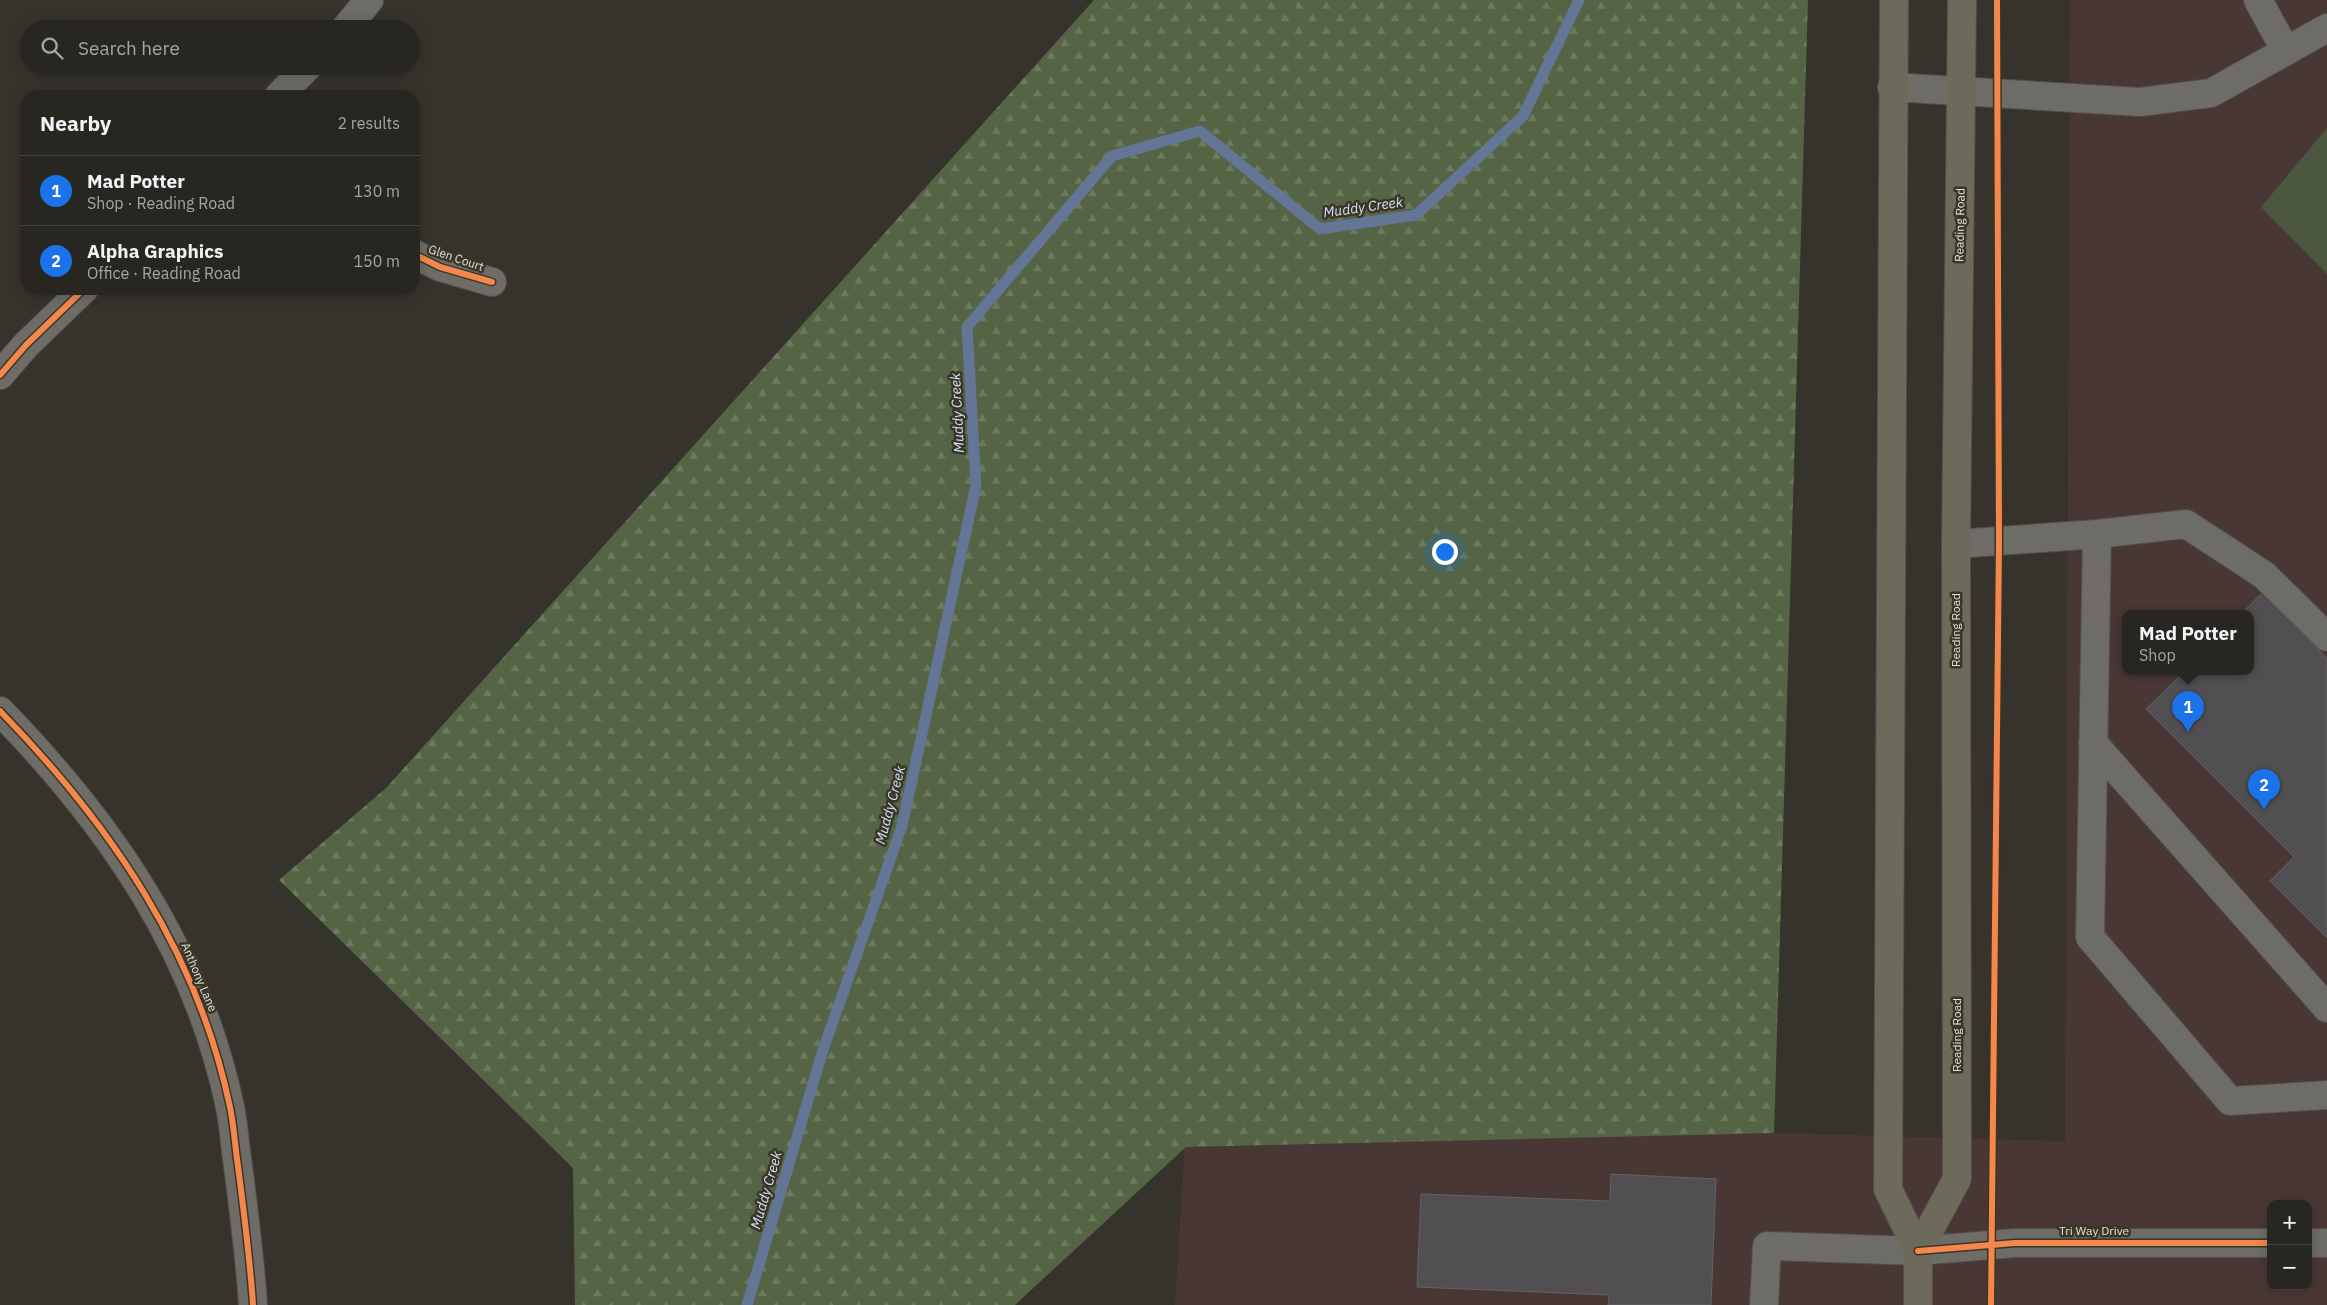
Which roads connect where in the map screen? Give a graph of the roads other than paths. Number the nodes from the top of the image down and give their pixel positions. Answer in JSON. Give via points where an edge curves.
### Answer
{"nodes":[{"id":1,"x":369,"y":0,"type":"edge"},
{"id":2,"x":1894,"y":0,"type":"edge"},
{"id":3,"x":1962,"y":0,"type":"edge"},
{"id":4,"x":2258,"y":0,"type":"edge"},
{"id":5,"x":352,"y":20,"type":"edge"},
{"id":6,"x":2327,"y":28,"type":"edge"},
{"id":7,"x":2286,"y":51,"type":"junction"},
{"id":8,"x":299,"y":75,"type":"edge"},
{"id":9,"x":1892,"y":87,"type":"junction"},
{"id":10,"x":284,"y":90,"type":"edge"},
{"id":11,"x":1962,"y":91,"type":"junction"},
{"id":12,"x":420,"y":257,"type":"edge"},
{"id":13,"x":492,"y":282,"type":"dead end"},
{"id":14,"x":78,"y":295,"type":"edge"},
{"id":15,"x":0,"y":375,"type":"edge"},
{"id":16,"x":2097,"y":534,"type":"junction"},
{"id":17,"x":1956,"y":544,"type":"junction"},
{"id":18,"x":2327,"y":637,"type":"edge"},
{"id":19,"x":0,"y":711,"type":"edge"},
{"id":20,"x":2093,"y":743,"type":"junction"},
{"id":21,"x":2327,"y":1008,"type":"edge"},
{"id":22,"x":2327,"y":1095,"type":"edge"},
{"id":23,"x":2267,"y":1243,"type":"edge"},
{"id":24,"x":2312,"y":1243,"type":"edge"},
{"id":25,"x":2327,"y":1243,"type":"edge"},
{"id":26,"x":1918,"y":1250,"type":"junction"},
{"id":27,"x":253,"y":1305,"type":"edge"},
{"id":28,"x":1764,"y":1305,"type":"edge"},
{"id":29,"x":1918,"y":1305,"type":"edge"}],
"edges":[{"from":1,"to":5,"type":"street"},
{"from":2,"to":9,"type":"main road","name":"Reading Road"},
{"from":3,"to":11,"type":"main road","name":"Reading Road"},
{"from":4,"to":7,"type":"street"},
{"from":6,"to":7,"type":"street"},
{"from":7,"to":11,"type":"street","via":[[2212,93],[2140,102]]},
{"from":8,"to":10,"type":"street"},
{"from":9,"to":11,"type":"street"},
{"from":9,"to":26,"type":"main road","name":"Reading Road","via":[[1888,1189]]},
{"from":11,"to":17,"type":"main road","name":"Reading Road"},
{"from":12,"to":13,"type":"street","name":"Glen Court","via":[[440,267]]},
{"from":14,"to":15,"type":"street"},
{"from":16,"to":17,"type":"street"},
{"from":16,"to":18,"type":"street","via":[[2186,524],[2264,575]]},
{"from":16,"to":20,"type":"street"},
{"from":17,"to":26,"type":"main road","name":"Reading Road","via":[[1957,1179]]},
{"from":19,"to":27,"type":"street","name":"Anthony Lane","via":[[48,761],[118,850],[163,923],[198,999],[230,1107],[249,1247]]},
{"from":20,"to":21,"type":"street"},
{"from":20,"to":22,"type":"street","via":[[2090,936],[2230,1101]]},
{"from":23,"to":26,"type":"street","name":"Tri Way Drive","via":[[2015,1243]]},
{"from":24,"to":25,"type":"street"},
{"from":26,"to":28,"type":"street","name":"Tri Way Drive","via":[[1767,1246]]},
{"from":26,"to":29,"type":"main road","name":"Reading Road"}]}
